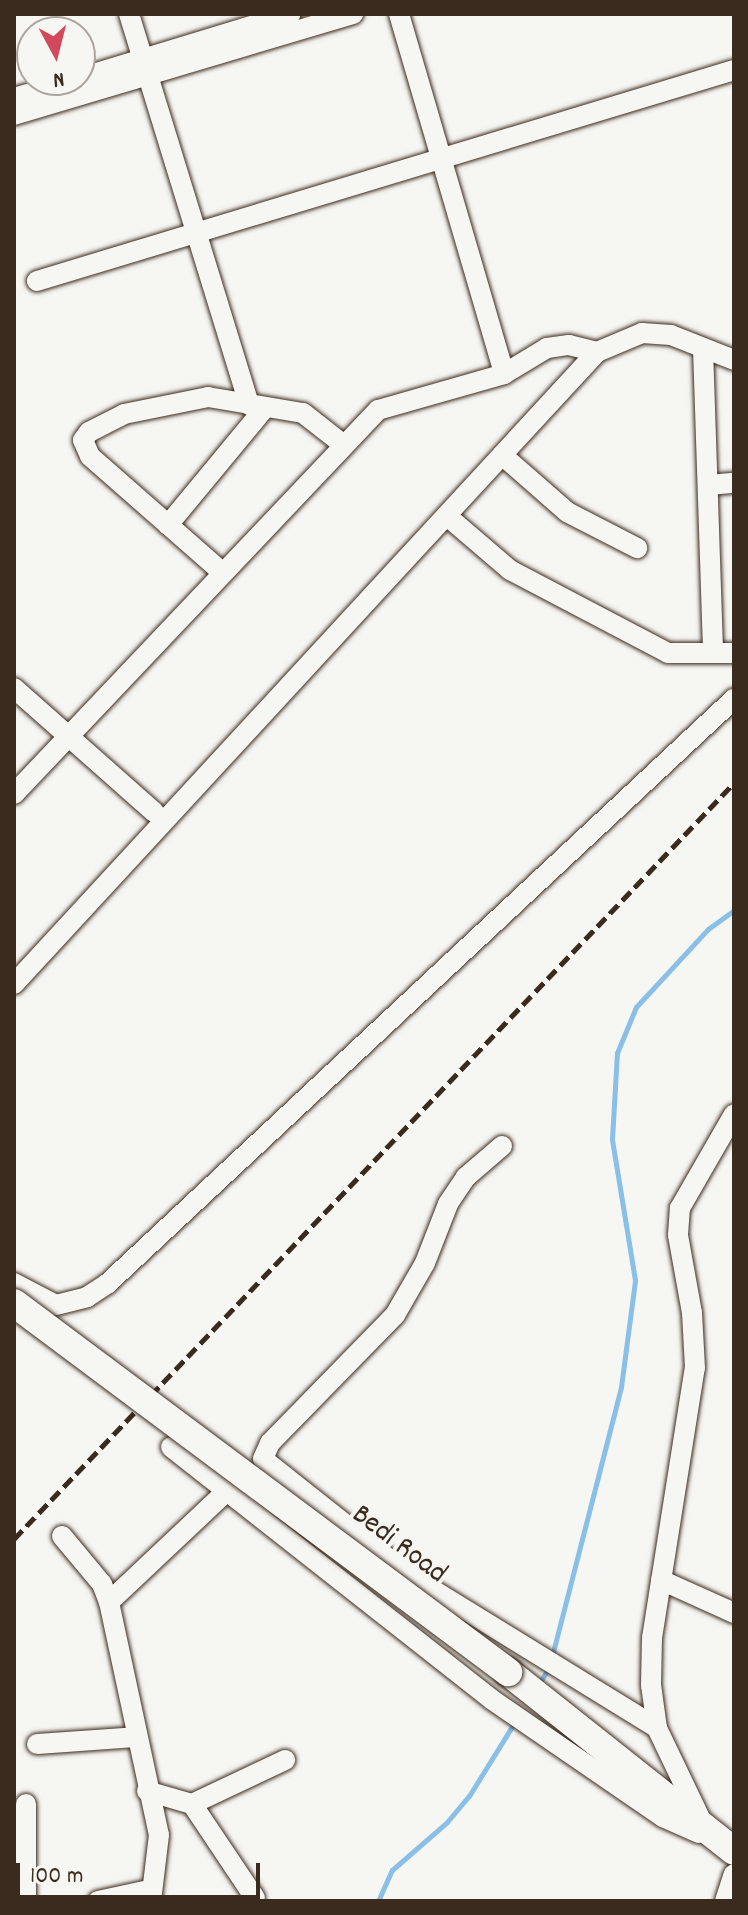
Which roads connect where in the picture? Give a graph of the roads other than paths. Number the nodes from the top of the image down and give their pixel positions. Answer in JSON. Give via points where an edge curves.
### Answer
{"nodes":[{"id":1,"x":115,"y":14,"type":"edge"},
{"id":2,"x":129,"y":14,"type":"edge"},
{"id":3,"x":290,"y":14,"type":"edge"},
{"id":4,"x":353,"y":14,"type":"edge"},
{"id":5,"x":399,"y":14,"type":"edge"},
{"id":6,"x":139,"y":70,"type":"junction"},
{"id":7,"x":734,"y":70,"type":"edge"},
{"id":8,"x":96,"y":76,"type":"edge"},
{"id":9,"x":14,"y":115,"type":"edge"},
{"id":10,"x":443,"y":154,"type":"junction"},
{"id":11,"x":190,"y":231,"type":"junction"},
{"id":12,"x":37,"y":281,"type":"dead end"},
{"id":13,"x":703,"y":348,"type":"junction"},
{"id":14,"x":597,"y":352,"type":"junction"},
{"id":15,"x":734,"y":360,"type":"edge"},
{"id":16,"x":504,"y":374,"type":"junction"},
{"id":17,"x":250,"y":405,"type":"junction"},
{"id":18,"x":70,"y":430,"type":"dead end"},
{"id":19,"x":344,"y":445,"type":"junction"},
{"id":20,"x":84,"y":448,"type":"junction"},
{"id":21,"x":502,"y":455,"type":"junction"},
{"id":22,"x":734,"y":483,"type":"edge"},
{"id":23,"x":709,"y":485,"type":"junction"},
{"id":24,"x":447,"y":516,"type":"junction"},
{"id":25,"x":168,"y":525,"type":"junction"},
{"id":26,"x":637,"y":548,"type":"dead end"},
{"id":27,"x":223,"y":573,"type":"junction"},
{"id":28,"x":724,"y":651,"type":"edge"},
{"id":29,"x":14,"y":688,"type":"edge"},
{"id":30,"x":734,"y":699,"type":"edge"},
{"id":31,"x":71,"y":734,"type":"junction"},
{"id":32,"x":14,"y":794,"type":"edge"},
{"id":33,"x":154,"y":812,"type":"dead end"},
{"id":34,"x":14,"y":984,"type":"edge"},
{"id":35,"x":734,"y":1114,"type":"edge"},
{"id":36,"x":502,"y":1146,"type":"dead end"},
{"id":37,"x":14,"y":1283,"type":"edge"},
{"id":38,"x":14,"y":1303,"type":"edge"},
{"id":39,"x":171,"y":1447,"type":"dead end"},
{"id":40,"x":228,"y":1490,"type":"junction"},
{"id":41,"x":62,"y":1536,"type":"dead end"},
{"id":42,"x":661,"y":1580,"type":"junction"},
{"id":43,"x":109,"y":1602,"type":"junction"},
{"id":44,"x":734,"y":1613,"type":"edge"},
{"id":45,"x":657,"y":1728,"type":"junction"},
{"id":46,"x":136,"y":1737,"type":"junction"},
{"id":47,"x":37,"y":1744,"type":"dead end"},
{"id":48,"x":285,"y":1760,"type":"dead end"},
{"id":49,"x":147,"y":1791,"type":"junction"},
{"id":50,"x":26,"y":1804,"type":"dead end"},
{"id":51,"x":192,"y":1804,"type":"junction"},
{"id":52,"x":711,"y":1832,"type":"edge"},
{"id":53,"x":734,"y":1874,"type":"edge"},
{"id":54,"x":150,"y":1895,"type":"edge"},
{"id":55,"x":255,"y":1898,"type":"dead end"},
{"id":56,"x":26,"y":1901,"type":"edge"},
{"id":57,"x":98,"y":1901,"type":"edge"},
{"id":58,"x":725,"y":1901,"type":"edge"}],
"edges":[{"from":1,"to":6,"type":"street"},
{"from":2,"to":6,"type":"street"},
{"from":3,"to":6,"type":"street"},
{"from":4,"to":6,"type":"street"},
{"from":5,"to":10,"type":"street"},
{"from":6,"to":8,"type":"street"},
{"from":6,"to":9,"type":"street"},
{"from":6,"to":11,"type":"street"},
{"from":7,"to":10,"type":"street"},
{"from":10,"to":11,"type":"street"},
{"from":10,"to":16,"type":"street"},
{"from":11,"to":12,"type":"street"},
{"from":11,"to":17,"type":"street"},
{"from":13,"to":14,"type":"street","via":[[671,335],[642,333]]},
{"from":13,"to":15,"type":"street"},
{"from":13,"to":23,"type":"street"},
{"from":14,"to":16,"type":"street","via":[[558,346]]},
{"from":14,"to":21,"type":"street"},
{"from":16,"to":19,"type":"street","via":[[378,410]]},
{"from":17,"to":19,"type":"street","via":[[303,413]]},
{"from":17,"to":20,"type":"street","via":[[188,398],[124,414],[89,432]]},
{"from":17,"to":25,"type":"street"},
{"from":18,"to":20,"type":"street"},
{"from":19,"to":27,"type":"street"},
{"from":20,"to":25,"type":"street"},
{"from":21,"to":24,"type":"street"},
{"from":21,"to":26,"type":"street","via":[[567,512]]},
{"from":22,"to":23,"type":"street"},
{"from":23,"to":28,"type":"street"},
{"from":24,"to":28,"type":"street","via":[[510,570],[668,653]]},
{"from":24,"to":34,"type":"street"},
{"from":25,"to":27,"type":"street"},
{"from":27,"to":31,"type":"street"},
{"from":29,"to":31,"type":"street"},
{"from":30,"to":37,"type":"street","via":[[107,1284],[87,1297],[56,1305]]},
{"from":31,"to":32,"type":"street"},
{"from":31,"to":33,"type":"street"},
{"from":35,"to":42,"type":"street","via":[[680,1208],[678,1235],[695,1368]]},
{"from":36,"to":45,"type":"street","via":[[466,1177],[448,1204],[414,1287],[395,1315],[270,1443],[263,1459],[412,1577]]},
{"from":38,"to":52,"type":"main road","name":"Bedi Road","bridge":true},
{"from":39,"to":40,"type":"street"},
{"from":40,"to":43,"type":"street"},
{"from":40,"to":52,"type":"street","via":[[491,1699],[574,1758],[663,1817]]},
{"from":41,"to":43,"type":"street","via":[[102,1584]]},
{"from":42,"to":44,"type":"street"},
{"from":42,"to":45,"type":"street","via":[[651,1669]]},
{"from":43,"to":46,"type":"street"},
{"from":45,"to":52,"type":"street"},
{"from":46,"to":47,"type":"street"},
{"from":46,"to":49,"type":"street"},
{"from":48,"to":51,"type":"street"},
{"from":49,"to":51,"type":"street"},
{"from":49,"to":54,"type":"street","via":[[159,1835]]},
{"from":50,"to":56,"type":"street"},
{"from":51,"to":55,"type":"street"},
{"from":53,"to":58,"type":"street"},
{"from":54,"to":57,"type":"street"}]}
